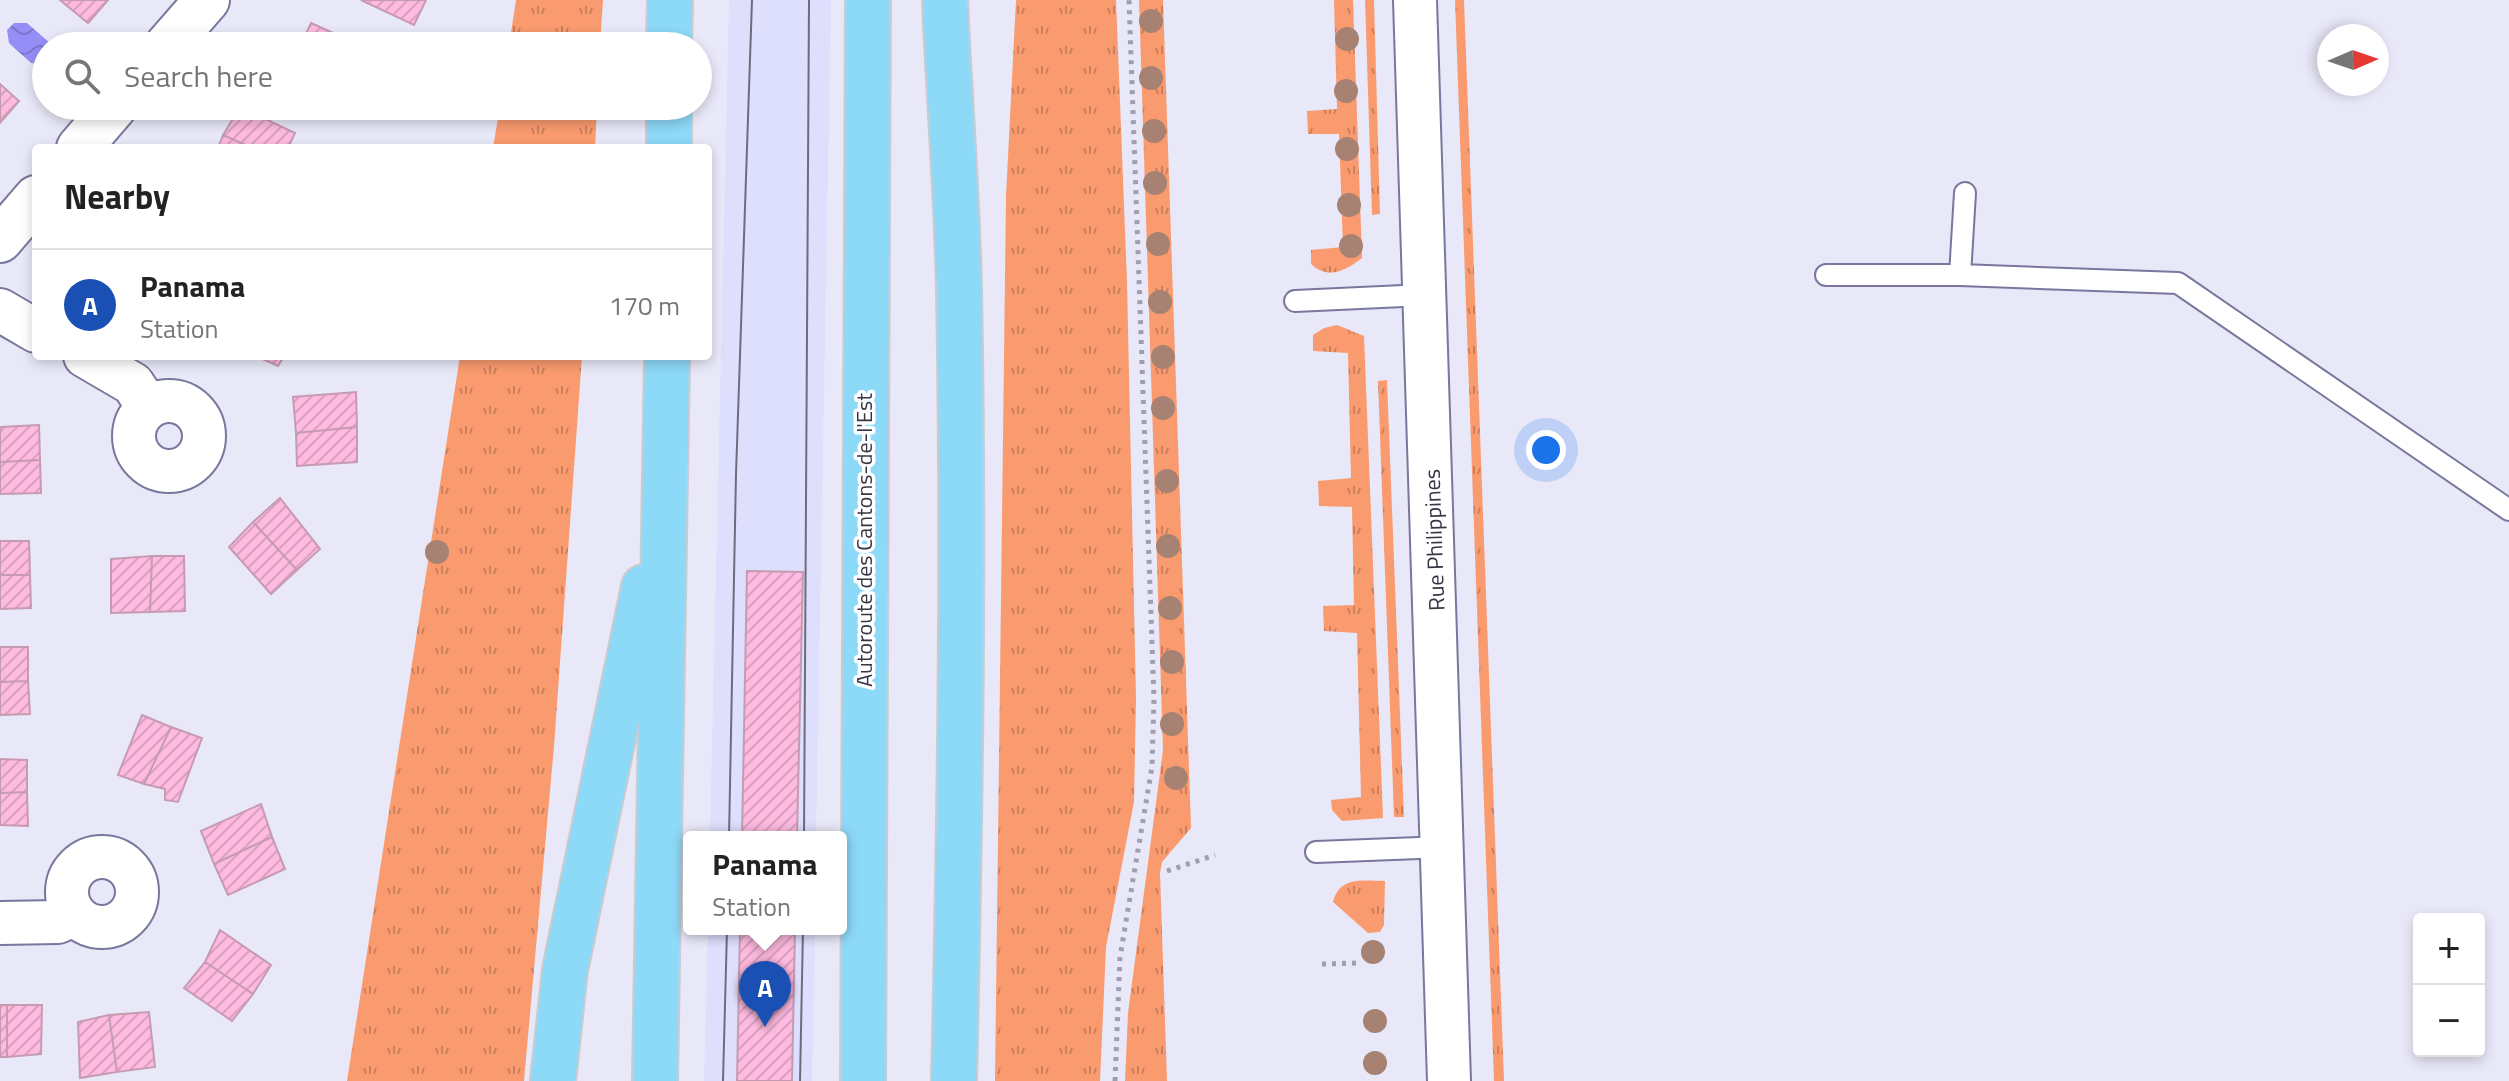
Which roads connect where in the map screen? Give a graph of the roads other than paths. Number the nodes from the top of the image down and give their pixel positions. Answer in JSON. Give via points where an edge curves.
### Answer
{"nodes":[{"id":1,"x":207,"y":0,"type":"edge"},
{"id":2,"x":670,"y":0,"type":"edge"},
{"id":3,"x":868,"y":0,"type":"edge"},
{"id":4,"x":945,"y":0,"type":"edge"},
{"id":5,"x":1415,"y":0,"type":"edge"},
{"id":6,"x":179,"y":32,"type":"edge"},
{"id":7,"x":669,"y":32,"type":"edge"},
{"id":8,"x":103,"y":120,"type":"edge"},
{"id":9,"x":669,"y":120,"type":"edge"},
{"id":10,"x":82,"y":144,"type":"edge"},
{"id":11,"x":669,"y":144,"type":"edge"},
{"id":12,"x":1965,"y":193,"type":"dead end"},
{"id":13,"x":32,"y":203,"type":"edge"},
{"id":14,"x":0,"y":240,"type":"edge"},
{"id":15,"x":1826,"y":275,"type":"dead end"},
{"id":16,"x":1960,"y":275,"type":"junction"},
{"id":17,"x":1425,"y":295,"type":"junction"},
{"id":18,"x":1295,"y":301,"type":"dead end"},
{"id":19,"x":0,"y":310,"type":"edge"},
{"id":20,"x":32,"y":329,"type":"edge"},
{"id":21,"x":92,"y":360,"type":"edge"},
{"id":22,"x":667,"y":360,"type":"edge"},
{"id":23,"x":148,"y":407,"type":"dead end"},
{"id":24,"x":666,"y":479,"type":"junction"},
{"id":25,"x":2509,"y":510,"type":"edge"},
{"id":26,"x":1445,"y":847,"type":"junction"},
{"id":27,"x":1316,"y":852,"type":"dead end"},
{"id":28,"x":75,"y":914,"type":"dead end"},
{"id":29,"x":0,"y":923,"type":"edge"},
{"id":30,"x":553,"y":1081,"type":"edge"},
{"id":31,"x":655,"y":1081,"type":"edge"},
{"id":32,"x":863,"y":1081,"type":"edge"},
{"id":33,"x":954,"y":1081,"type":"edge"},
{"id":34,"x":1449,"y":1081,"type":"edge"}],
"edges":[{"from":1,"to":6,"type":"street"},
{"from":2,"to":7,"type":"highway"},
{"from":3,"to":32,"type":"highway","name":"Autoroute des Cantons-de-l'Est"},
{"from":4,"to":33,"type":"highway","via":[[959,286],[961,487]]},
{"from":5,"to":17,"type":"street","name":"Rue Philippines"},
{"from":8,"to":10,"type":"street"},
{"from":9,"to":11,"type":"highway"},
{"from":12,"to":16,"type":"lane"},
{"from":13,"to":14,"type":"street"},
{"from":15,"to":16,"type":"lane"},
{"from":16,"to":25,"type":"lane","via":[[2178,283]]},
{"from":17,"to":18,"type":"lane"},
{"from":17,"to":26,"type":"street","name":"Rue Philippines"},
{"from":19,"to":20,"type":"street"},
{"from":21,"to":23,"type":"street","via":[[133,384]]},
{"from":22,"to":24,"type":"highway"},
{"from":24,"to":30,"type":"highway","via":[[565,970]]},
{"from":24,"to":31,"type":"highway"},
{"from":26,"to":27,"type":"lane"},
{"from":26,"to":34,"type":"street","name":"Rue Philippines"},
{"from":28,"to":29,"type":"street","via":[[58,922]]}]}
